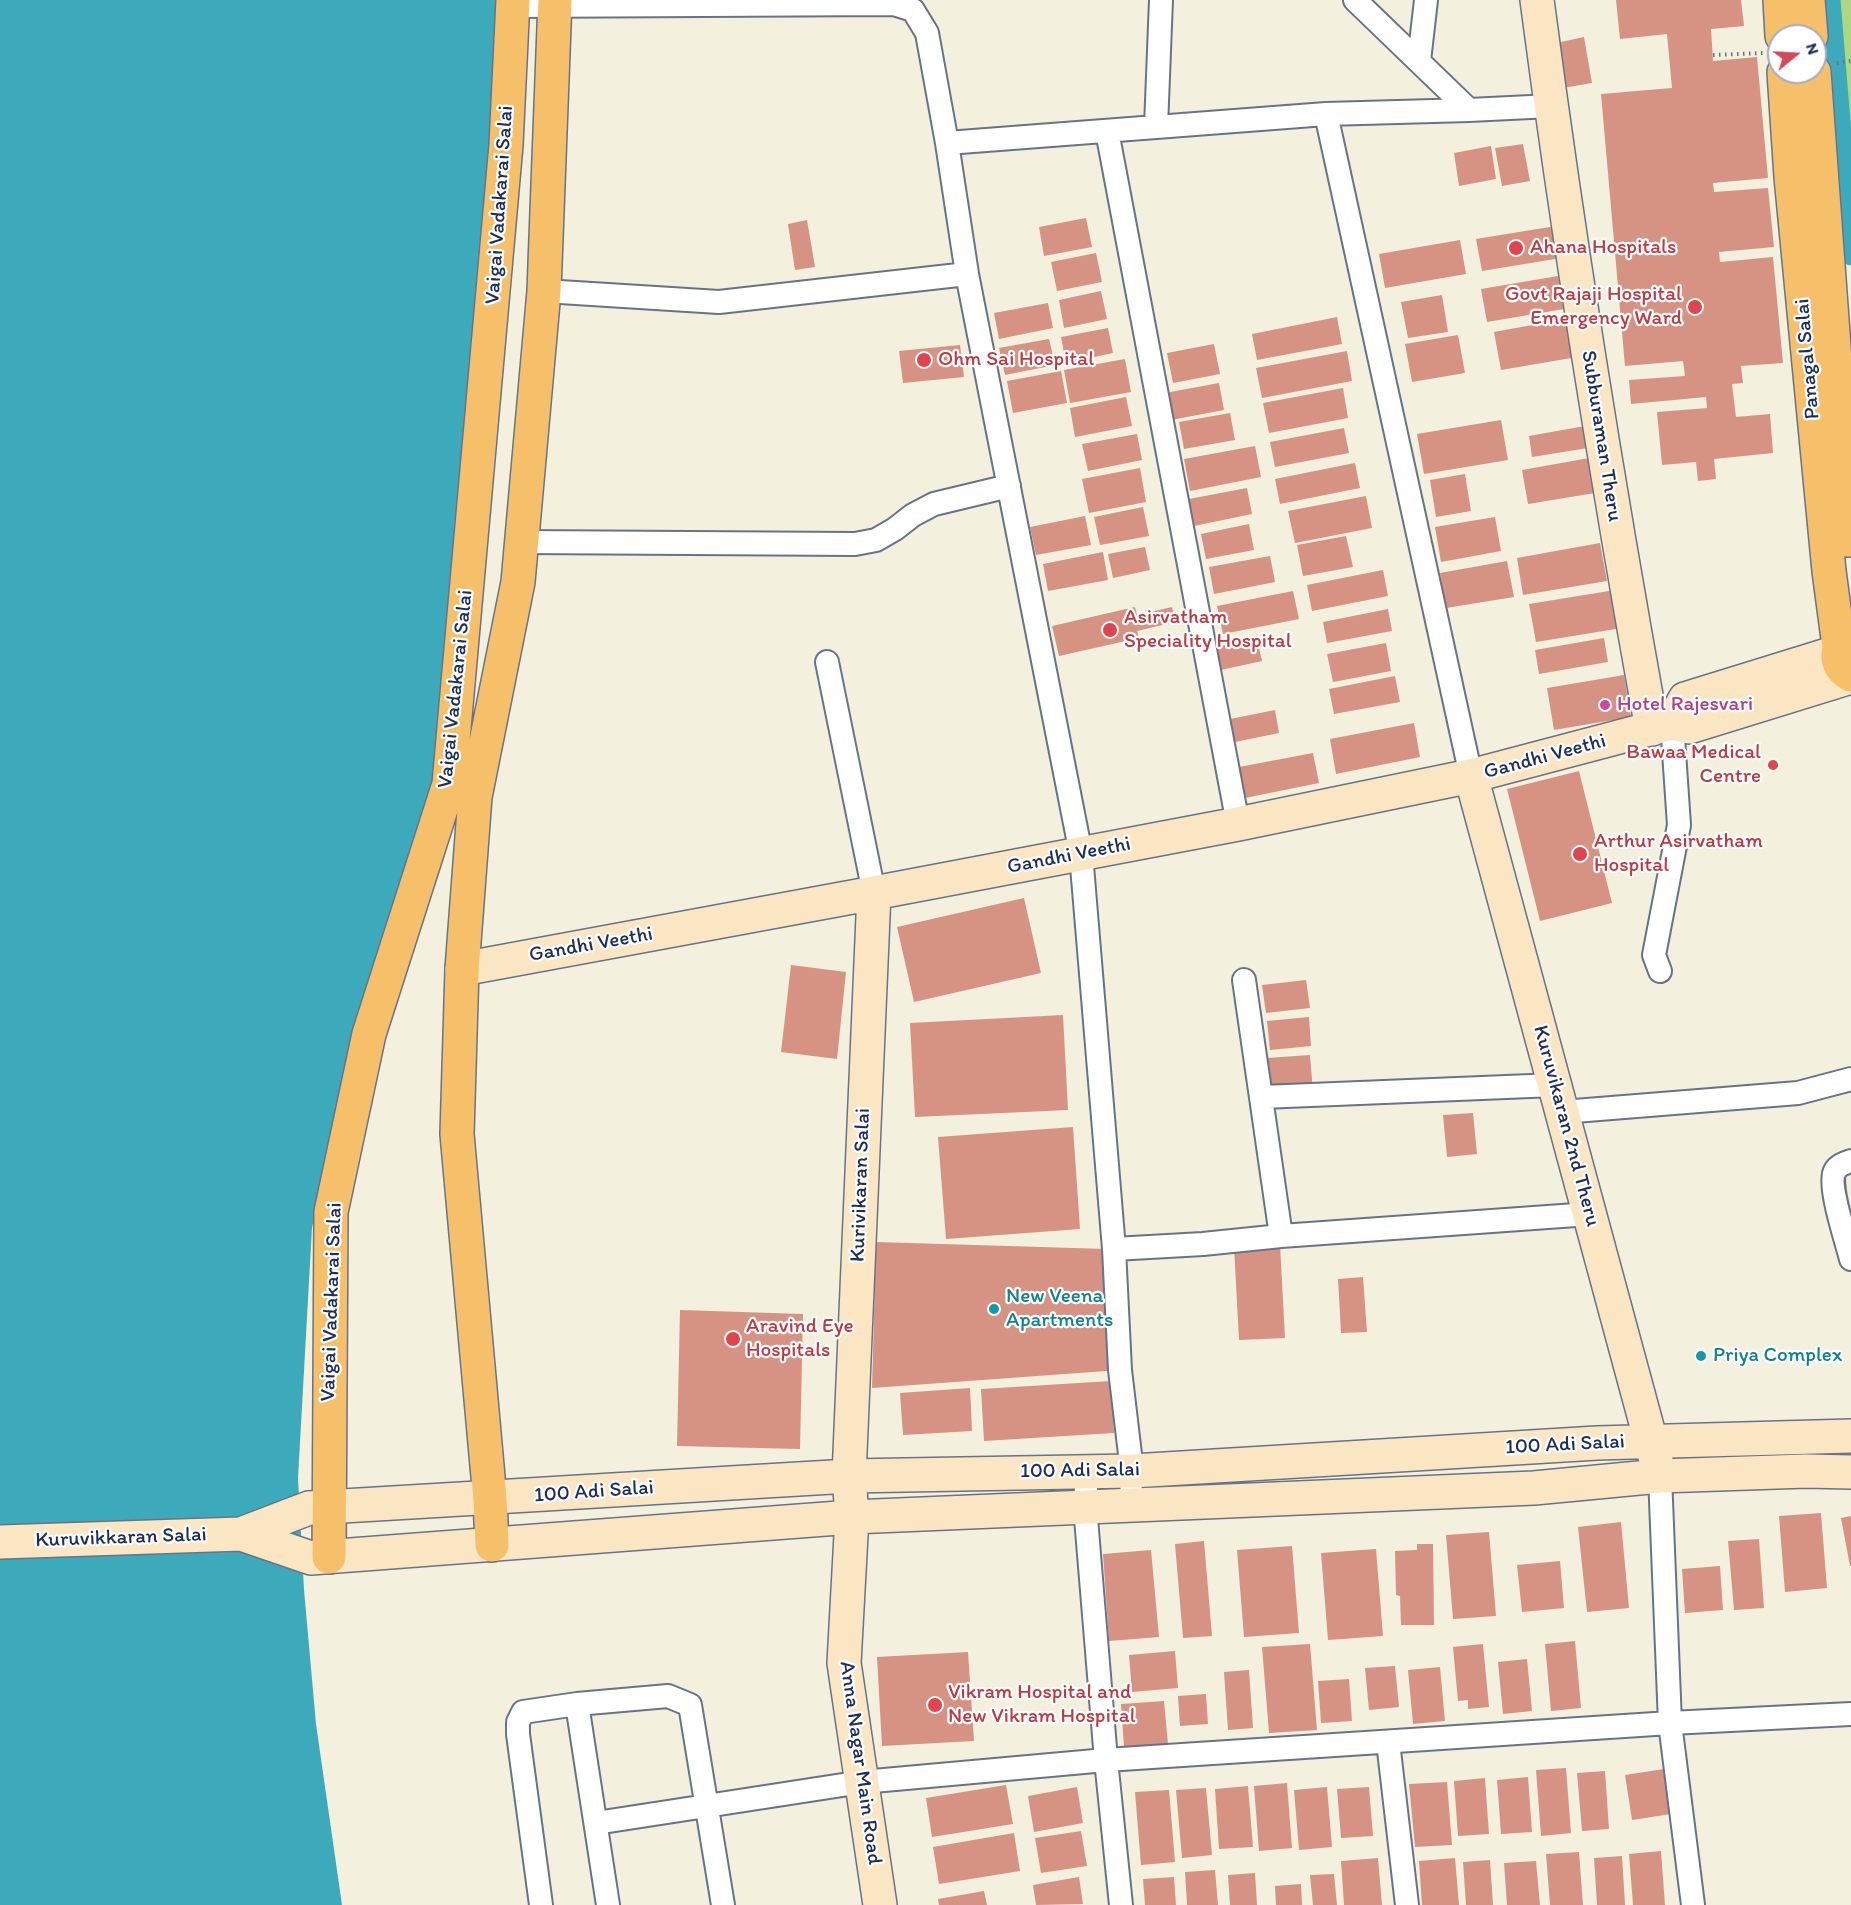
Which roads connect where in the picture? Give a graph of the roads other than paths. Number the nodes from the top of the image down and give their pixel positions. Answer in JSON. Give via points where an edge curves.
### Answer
{"nodes":[{"id":1,"x":1161,"y":0,"type":"edge"},
{"id":2,"x":1354,"y":0,"type":"edge"},
{"id":3,"x":1426,"y":0,"type":"edge"},
{"id":4,"x":1537,"y":0,"type":"edge"},
{"id":5,"x":1780,"y":0,"type":"edge"},
{"id":6,"x":1808,"y":0,"type":"edge"},
{"id":7,"x":674,"y":2,"type":"edge"},
{"id":8,"x":771,"y":2,"type":"edge"},
{"id":9,"x":512,"y":3,"type":"edge"},
{"id":10,"x":555,"y":3,"type":"edge"},
{"id":11,"x":1780,"y":24,"type":"edge"},
{"id":12,"x":1810,"y":24,"type":"edge"},
{"id":13,"x":1419,"y":61,"type":"junction"},
{"id":14,"x":1782,"y":84,"type":"edge"},
{"id":15,"x":1816,"y":84,"type":"edge"},
{"id":16,"x":1551,"y":106,"type":"junction"},
{"id":17,"x":1469,"y":111,"type":"junction"},
{"id":18,"x":1326,"y":114,"type":"junction"},
{"id":19,"x":1156,"y":127,"type":"junction"},
{"id":20,"x":1107,"y":131,"type":"junction"},
{"id":21,"x":947,"y":143,"type":"junction"},
{"id":22,"x":967,"y":274,"type":"junction"},
{"id":23,"x":544,"y":291,"type":"junction"},
{"id":24,"x":1009,"y":486,"type":"junction"},
{"id":25,"x":521,"y":542,"type":"junction"},
{"id":26,"x":1851,"y":573,"type":"edge"},
{"id":27,"x":1846,"y":657,"type":"edge"},
{"id":28,"x":827,"y":662,"type":"dead end"},
{"id":29,"x":1662,"y":726,"type":"junction"},
{"id":30,"x":1472,"y":776,"type":"junction"},
{"id":31,"x":1238,"y":824,"type":"junction"},
{"id":32,"x":1081,"y":854,"type":"junction"},
{"id":33,"x":874,"y":893,"type":"junction"},
{"id":34,"x":462,"y":969,"type":"junction"},
{"id":35,"x":1659,"y":971,"type":"dead end"},
{"id":36,"x":1244,"y":980,"type":"dead end"},
{"id":37,"x":1851,"y":1079,"type":"edge"},
{"id":38,"x":1262,"y":1097,"type":"junction"},
{"id":39,"x":1558,"y":1098,"type":"junction"},
{"id":40,"x":1851,"y":1161,"type":"edge"},
{"id":41,"x":1590,"y":1214,"type":"junction"},
{"id":42,"x":1281,"y":1236,"type":"junction"},
{"id":43,"x":1114,"y":1250,"type":"junction"},
{"id":44,"x":1851,"y":1259,"type":"edge"},
{"id":45,"x":1851,"y":1436,"type":"edge"},
{"id":46,"x":1651,"y":1441,"type":"junction"},
{"id":47,"x":1087,"y":1471,"type":"junction"},
{"id":48,"x":1132,"y":1471,"type":"junction"},
{"id":49,"x":1851,"y":1472,"type":"edge"},
{"id":50,"x":849,"y":1476,"type":"junction"},
{"id":51,"x":1660,"y":1476,"type":"junction"},
{"id":52,"x":490,"y":1499,"type":"junction"},
{"id":53,"x":1129,"y":1504,"type":"junction"},
{"id":54,"x":1085,"y":1506,"type":"junction"},
{"id":55,"x":319,"y":1508,"type":"junction"},
{"id":56,"x":852,"y":1517,"type":"junction"},
{"id":57,"x":242,"y":1534,"type":"junction"},
{"id":58,"x":0,"y":1542,"type":"edge"},
{"id":59,"x":492,"y":1545,"type":"junction"},
{"id":60,"x":320,"y":1558,"type":"junction"},
{"id":61,"x":577,"y":1704,"type":"junction"},
{"id":62,"x":1851,"y":1714,"type":"edge"},
{"id":63,"x":1670,"y":1723,"type":"junction"},
{"id":64,"x":1388,"y":1742,"type":"junction"},
{"id":65,"x":1106,"y":1760,"type":"junction"},
{"id":66,"x":862,"y":1782,"type":"junction"},
{"id":67,"x":707,"y":1805,"type":"junction"},
{"id":68,"x":596,"y":1823,"type":"junction"},
{"id":69,"x":542,"y":1905,"type":"edge"},
{"id":70,"x":608,"y":1905,"type":"edge"},
{"id":71,"x":723,"y":1905,"type":"edge"},
{"id":72,"x":880,"y":1905,"type":"edge"},
{"id":73,"x":1121,"y":1905,"type":"edge"},
{"id":74,"x":1407,"y":1905,"type":"edge"},
{"id":75,"x":1693,"y":1905,"type":"edge"}],
"edges":[{"from":1,"to":19,"type":"street"},
{"from":2,"to":13,"type":"street"},
{"from":3,"to":13,"type":"street"},
{"from":4,"to":16,"type":"street","name":"Subburaman Theru"},
{"from":5,"to":11,"type":"main road","name":"Panagal Salai"},
{"from":6,"to":12,"type":"main road"},
{"from":7,"to":8,"type":"street"},
{"from":7,"to":10,"type":"street"},
{"from":8,"to":21,"type":"street","via":[[894,4],[913,10],[927,33]]},
{"from":9,"to":10,"type":"street"},
{"from":9,"to":55,"type":"main road","name":"Vaigai Vadakarai Salai","via":[[506,145],[449,784],[369,1034],[331,1212]]},
{"from":10,"to":23,"type":"main road","name":"Vaigai Vadakarai Salai"},
{"from":13,"to":17,"type":"street"},
{"from":14,"to":27,"type":"main road","name":"Panagal Salai","via":[[1829,571]]},
{"from":15,"to":26,"type":"main road","name":"Panagal Salai"},
{"from":16,"to":17,"type":"street"},
{"from":16,"to":29,"type":"street","name":"Subburaman Theru","via":[[1610,495]]},
{"from":17,"to":18,"type":"street"},
{"from":18,"to":19,"type":"street"},
{"from":18,"to":30,"type":"street"},
{"from":19,"to":20,"type":"street"},
{"from":20,"to":21,"type":"street"},
{"from":20,"to":31,"type":"street"},
{"from":21,"to":22,"type":"street"},
{"from":22,"to":23,"type":"street","via":[[718,302]]},
{"from":22,"to":24,"type":"street"},
{"from":23,"to":25,"type":"main road","name":"Vaigai Vadakarai Salai"},
{"from":24,"to":25,"type":"street","via":[[934,504],[876,540],[855,544]]},
{"from":24,"to":32,"type":"street"},
{"from":25,"to":34,"type":"main road","name":"Vaigai Vadakarai Salai","via":[[518,582],[475,797]]},
{"from":27,"to":29,"type":"street","via":[[1685,699]]},
{"from":28,"to":33,"type":"street"},
{"from":29,"to":30,"type":"street","name":"Gandhi Veethi"},
{"from":29,"to":35,"type":"street","via":[[1679,825],[1654,955]]},
{"from":30,"to":31,"type":"street","name":"Gandhi Veethi"},
{"from":30,"to":39,"type":"street","name":"Kuruvikaran 2nd Theru"},
{"from":31,"to":32,"type":"street","name":"Gandhi Veethi"},
{"from":32,"to":33,"type":"street","name":"Gandhi Veethi"},
{"from":32,"to":43,"type":"street"},
{"from":33,"to":34,"type":"street","name":"Gandhi Veethi"},
{"from":33,"to":50,"type":"street","name":"Kurivikaran Salai"},
{"from":34,"to":52,"type":"main road","name":"Vaigai Vadakarai Salai","via":[[457,1134]]},
{"from":36,"to":38,"type":"street"},
{"from":37,"to":39,"type":"street","via":[[1798,1093]]},
{"from":38,"to":39,"type":"street"},
{"from":38,"to":42,"type":"street"},
{"from":39,"to":41,"type":"street","name":"Kuruvikaran 2nd Theru"},
{"from":40,"to":44,"type":"street","via":[[1835,1169],[1832,1179]]},
{"from":41,"to":42,"type":"street"},
{"from":41,"to":46,"type":"street","name":"Kuruvikaran 2nd Theru"},
{"from":42,"to":43,"type":"street"},
{"from":43,"to":48,"type":"street","via":[[1120,1370]]},
{"from":45,"to":46,"type":"street","name":"100 Adi Salai"},
{"from":46,"to":48,"type":"street","name":"100 Adi Salai"},
{"from":46,"to":51,"type":"street","name":"Kuruvikaran 2nd Theru"},
{"from":47,"to":48,"type":"street","name":"100 Adi Salai"},
{"from":47,"to":50,"type":"street","name":"100 Adi Salai"},
{"from":47,"to":54,"type":"street"},
{"from":48,"to":53,"type":"street"},
{"from":49,"to":51,"type":"street","name":"100 Adi Salai"},
{"from":50,"to":52,"type":"street","name":"100 Adi Salai"},
{"from":50,"to":56,"type":"street","name":"Anna Nagar Main Road"},
{"from":51,"to":53,"type":"street","name":"100 Adi Salai","via":[[1534,1488]]},
{"from":51,"to":63,"type":"street"},
{"from":52,"to":55,"type":"street","name":"100 Adi Salai"},
{"from":52,"to":59,"type":"main road","name":"Vaigai Vadakarai Salai"},
{"from":53,"to":54,"type":"street","name":"100 Adi Salai"},
{"from":54,"to":56,"type":"street","name":"100 Adi Salai"},
{"from":54,"to":65,"type":"street"},
{"from":55,"to":57,"type":"street","name":"Kuruvikkaran Salai"},
{"from":55,"to":60,"type":"main road","name":"Vaigai Vadakarai Salai"},
{"from":56,"to":59,"type":"street","name":"100 Adi Salai"},
{"from":56,"to":66,"type":"street","name":"Anna Nagar Main Road","via":[[844,1663]]},
{"from":57,"to":58,"type":"street","name":"Kuruvikkaran Salai"},
{"from":57,"to":60,"type":"street","name":"Kuruvikkaran Salai"},
{"from":59,"to":60,"type":"street","name":"100 Adi Salai"},
{"from":61,"to":67,"type":"street","via":[[668,1696],[690,1705]]},
{"from":61,"to":68,"type":"street"},
{"from":61,"to":69,"type":"street","via":[[523,1712],[518,1722]]},
{"from":62,"to":63,"type":"street"},
{"from":63,"to":64,"type":"street"},
{"from":63,"to":75,"type":"street"},
{"from":64,"to":65,"type":"street"},
{"from":64,"to":74,"type":"street"},
{"from":65,"to":66,"type":"street"},
{"from":65,"to":73,"type":"street"},
{"from":66,"to":67,"type":"street"},
{"from":66,"to":72,"type":"street","name":"Anna Nagar Main Road"},
{"from":67,"to":68,"type":"street"},
{"from":67,"to":71,"type":"street"},
{"from":68,"to":70,"type":"street"}]}
